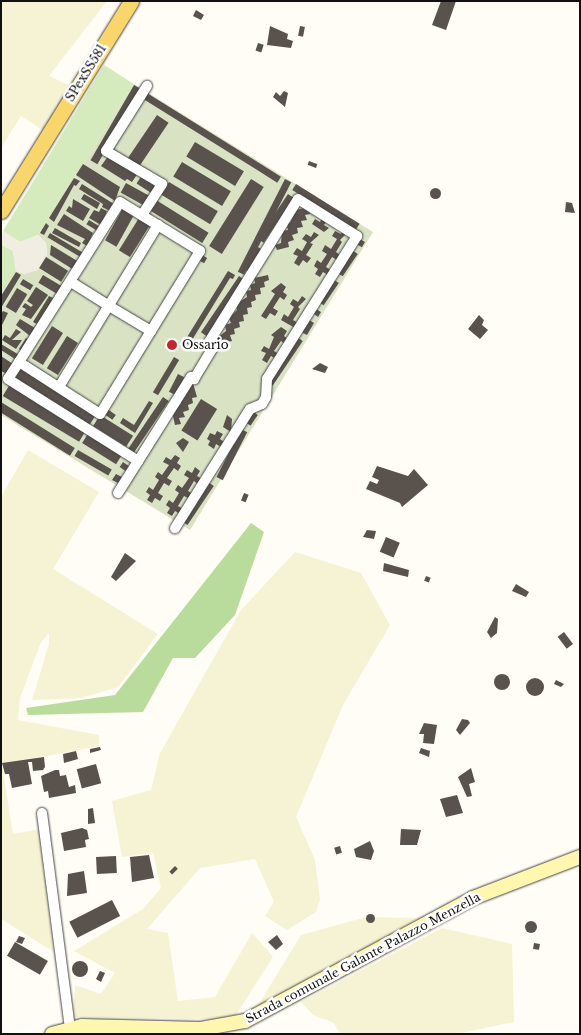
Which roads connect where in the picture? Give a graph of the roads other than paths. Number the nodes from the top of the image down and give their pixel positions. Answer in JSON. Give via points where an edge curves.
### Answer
{"nodes":[{"id":1,"x":131,"y":1,"type":"edge"},
{"id":2,"x":147,"y":86,"type":"dead end"},
{"id":3,"x":1,"y":211,"type":"edge"},
{"id":4,"x":142,"y":215,"type":"junction"},
{"id":5,"x":158,"y":225,"type":"junction"},
{"id":6,"x":71,"y":282,"type":"junction"},
{"id":7,"x":107,"y":305,"type":"junction"},
{"id":8,"x":151,"y":331,"type":"junction"},
{"id":9,"x":19,"y":362,"type":"junction"},
{"id":10,"x":59,"y":387,"type":"junction"},
{"id":11,"x":138,"y":461,"type":"junction"},
{"id":12,"x":118,"y":493,"type":"dead end"},
{"id":13,"x":176,"y":528,"type":"dead end"},
{"id":14,"x":42,"y":813,"type":"dead end"},
{"id":15,"x":580,"y":857,"type":"edge"},
{"id":16,"x":70,"y":1029,"type":"junction"},
{"id":17,"x":52,"y":1034,"type":"edge"}],
"edges":[{"from":1,"to":3,"type":"main road","name":"SPexSS581"},
{"from":2,"to":4,"type":"street","via":[[106,151],[162,184]]},
{"from":4,"to":5,"type":"street"},
{"from":4,"to":6,"type":"street","via":[[120,202]]},
{"from":5,"to":7,"type":"street"},
{"from":5,"to":8,"type":"street","via":[[200,251]]},
{"from":6,"to":7,"type":"street"},
{"from":6,"to":9,"type":"street"},
{"from":7,"to":8,"type":"street"},
{"from":7,"to":10,"type":"street"},
{"from":8,"to":10,"type":"street","via":[[100,414]]},
{"from":9,"to":10,"type":"street"},
{"from":9,"to":11,"type":"street","via":[[8,379]]},
{"from":11,"to":12,"type":"street"},
{"from":11,"to":13,"type":"street","via":[[191,376],[194,379],[214,346],[209,342],[298,199],[357,236],[267,379],[267,403],[250,409]]},
{"from":14,"to":16,"type":"street"},
{"from":15,"to":16,"type":"street","name":"Strada comunale Galante Palazzo Menzella","via":[[473,898],[245,1021],[202,1029],[116,1026]]},
{"from":16,"to":17,"type":"street","name":"Strada comunale Galante Palazzo Menzella"}]}
